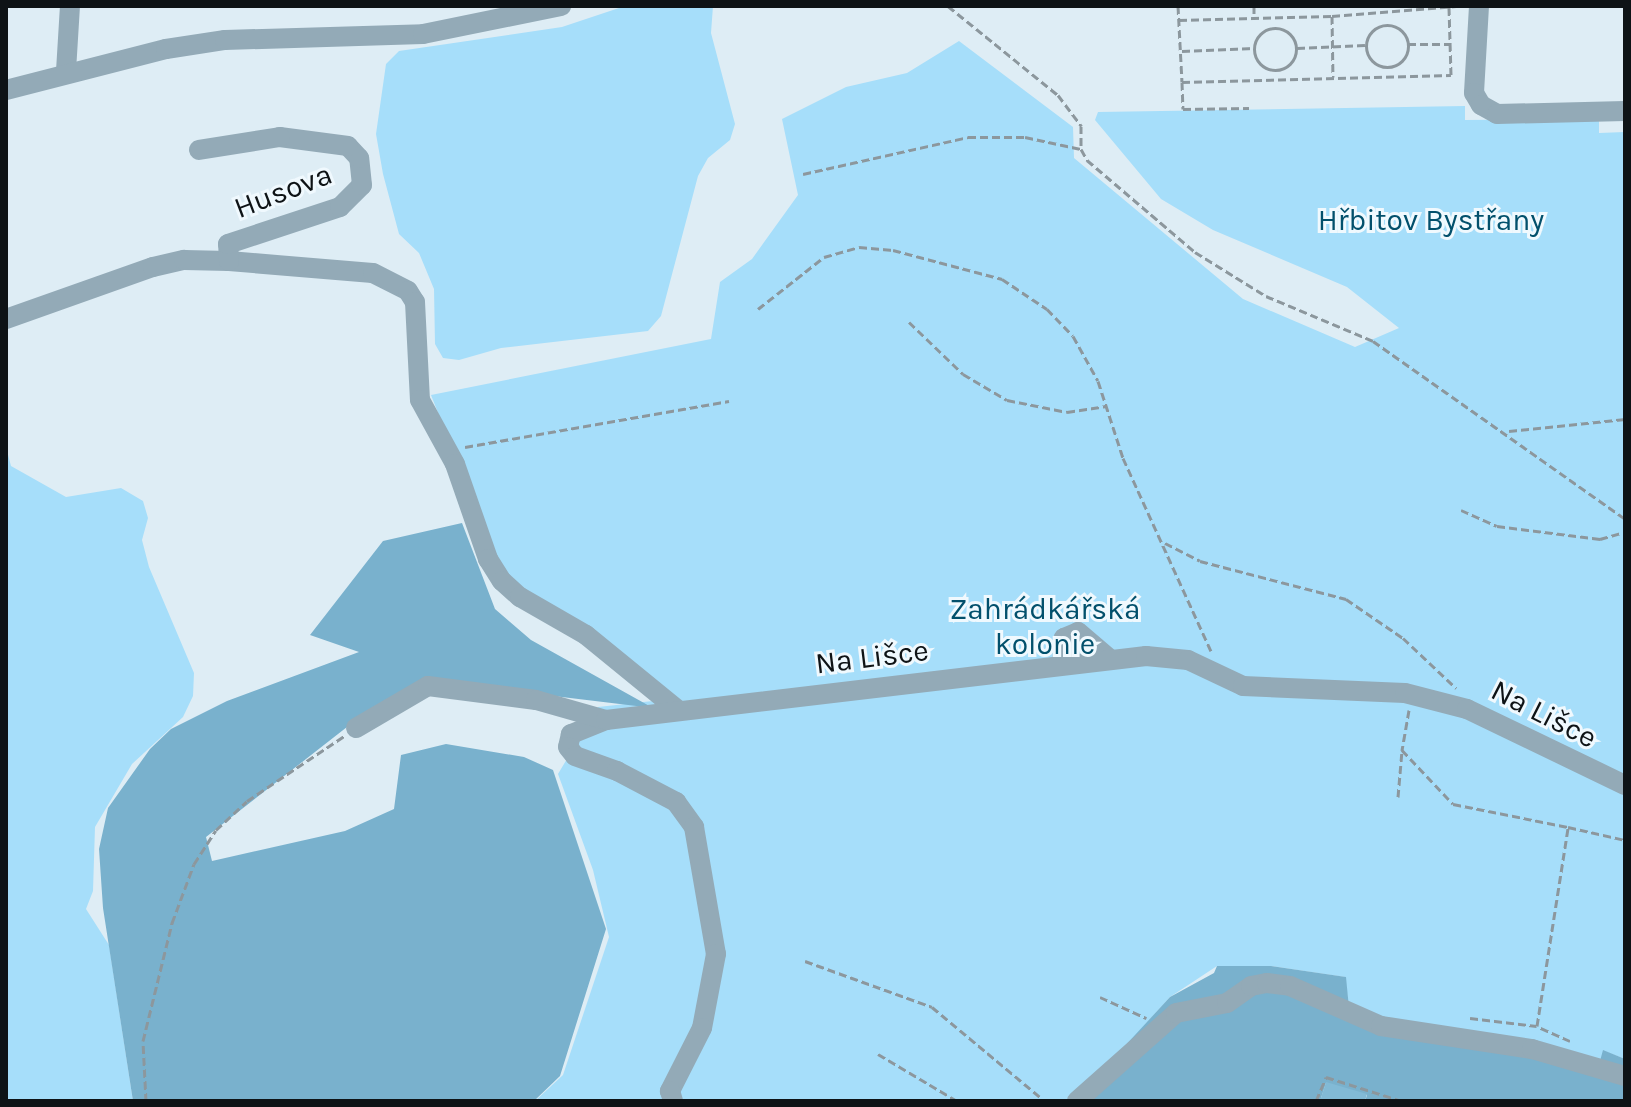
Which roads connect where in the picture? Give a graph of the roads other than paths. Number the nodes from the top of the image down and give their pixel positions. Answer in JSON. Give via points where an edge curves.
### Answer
{"nodes":[{"id":1,"x":70,"y":6,"type":"edge"},
{"id":2,"x":561,"y":6,"type":"edge"},
{"id":3,"x":1479,"y":6,"type":"edge"},
{"id":4,"x":66,"y":71,"type":"junction"},
{"id":5,"x":6,"y":90,"type":"edge"},
{"id":6,"x":1625,"y":111,"type":"edge"},
{"id":7,"x":199,"y":150,"type":"dead end"},
{"id":8,"x":229,"y":261,"type":"junction"},
{"id":9,"x":6,"y":319,"type":"edge"},
{"id":10,"x":1111,"y":660,"type":"junction"},
{"id":11,"x":1062,"y":665,"type":"junction"},
{"id":12,"x":678,"y":710,"type":"junction"},
{"id":13,"x":606,"y":720,"type":"junction"},
{"id":14,"x":356,"y":728,"type":"road end"},
{"id":15,"x":1625,"y":785,"type":"edge"},
{"id":16,"x":1598,"y":1055,"type":"dead end"},
{"id":17,"x":1625,"y":1074,"type":"edge"},
{"id":18,"x":673,"y":1101,"type":"edge"},
{"id":19,"x":1077,"y":1101,"type":"edge"}],
"edges":[{"from":1,"to":4,"type":"street"},
{"from":2,"to":4,"type":"street","via":[[423,34],[225,40]]},
{"from":3,"to":6,"type":"street","via":[[1474,93],[1481,105],[1497,114]]},
{"from":4,"to":5,"type":"street"},
{"from":7,"to":8,"type":"street","name":"Husova","via":[[280,137],[348,146],[359,158],[362,185],[354,196],[340,207],[228,244]]},
{"from":8,"to":9,"type":"street","name":"Husova","via":[[184,260],[153,267]]},
{"from":8,"to":12,"type":"street","via":[[373,273],[408,291],[415,302],[420,400],[448,450],[488,559],[502,581],[586,635]]},
{"from":10,"to":11,"type":"street","name":"Na Lišce"},
{"from":10,"to":11,"type":"street","via":[[1078,632],[1064,638]]},
{"from":10,"to":15,"type":"street","name":"Na Lišce","via":[[1188,660],[1243,686],[1412,695],[1467,709]]},
{"from":11,"to":12,"type":"street","name":"Na Lišce"},
{"from":12,"to":13,"type":"street","name":"Na Lišce"},
{"from":13,"to":14,"type":"street","name":"Na Lišce","via":[[536,700],[428,686]]},
{"from":13,"to":18,"type":"street","via":[[571,734],[568,747],[575,756],[676,802],[697,840],[716,954],[702,1028],[670,1091]]},
{"from":16,"to":17,"type":"street"},
{"from":17,"to":19,"type":"street","via":[[1532,1049],[1381,1026],[1290,986],[1267,983],[1227,1003],[1176,1013],[1156,1023]]}]}
